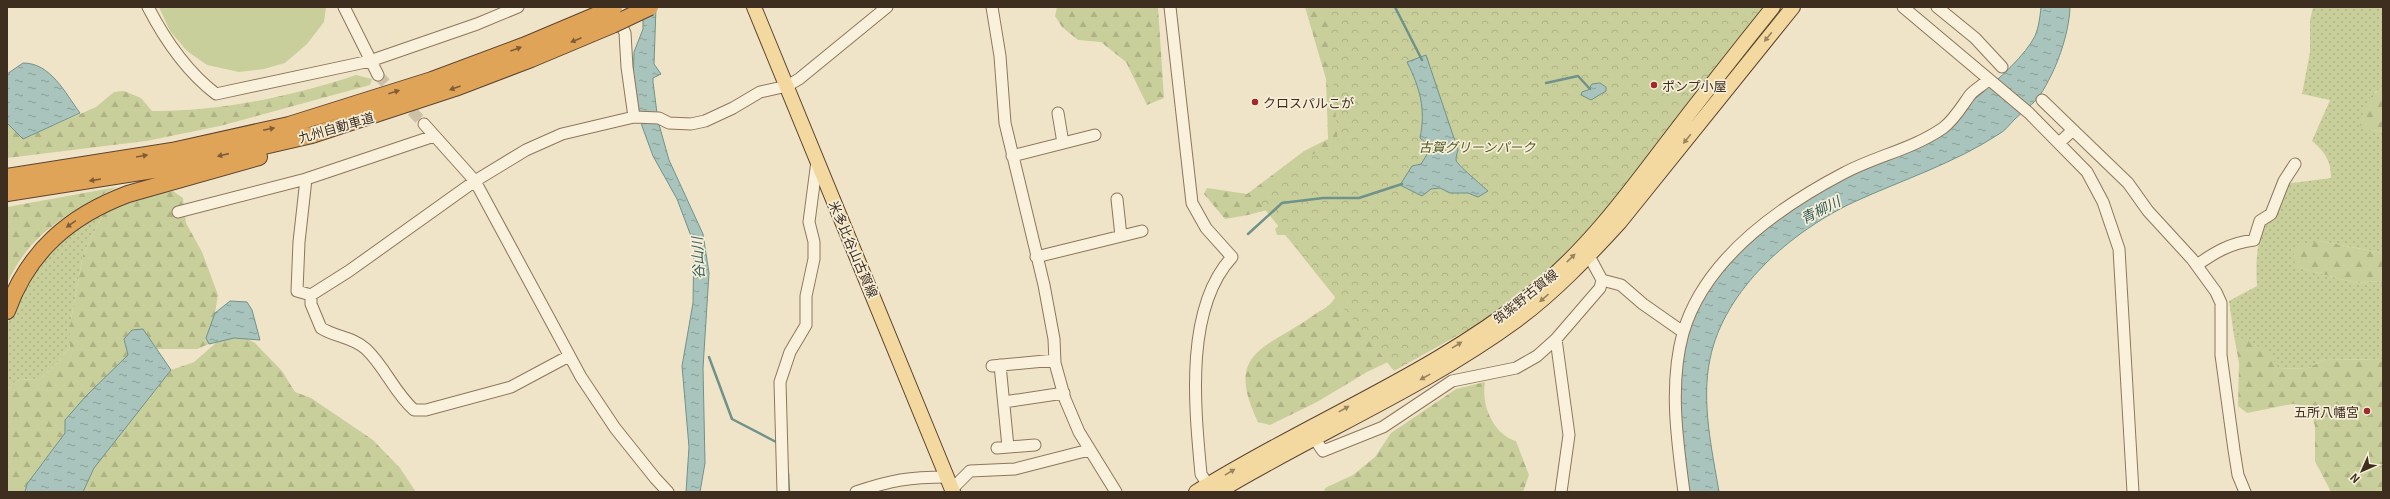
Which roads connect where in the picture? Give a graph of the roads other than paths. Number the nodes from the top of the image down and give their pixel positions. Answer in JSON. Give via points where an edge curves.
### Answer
{"nodes":[{"id":1,"x":148,"y":7,"type":"edge"},
{"id":2,"x":344,"y":7,"type":"edge"},
{"id":3,"x":518,"y":7,"type":"edge"},
{"id":4,"x":650,"y":7,"type":"edge"},
{"id":5,"x":754,"y":7,"type":"edge"},
{"id":6,"x":887,"y":7,"type":"edge"},
{"id":7,"x":992,"y":7,"type":"edge"},
{"id":8,"x":1170,"y":7,"type":"edge"},
{"id":9,"x":1774,"y":7,"type":"edge"},
{"id":10,"x":1793,"y":7,"type":"edge"},
{"id":11,"x":1903,"y":7,"type":"edge"},
{"id":12,"x":1936,"y":7,"type":"edge"},
{"id":13,"x":611,"y":12,"type":"edge"},
{"id":14,"x":370,"y":61,"type":"junction"},
{"id":15,"x":2002,"y":67,"type":"dead end"},
{"id":16,"x":378,"y":75,"type":"tunnel mouth"},
{"id":17,"x":1991,"y":82,"type":"junction"},
{"id":18,"x":787,"y":86,"type":"junction"},
{"id":19,"x":2042,"y":100,"type":"dead end"},
{"id":20,"x":1058,"y":112,"type":"dead end"},
{"id":21,"x":383,"y":113,"type":"junction"},
{"id":22,"x":635,"y":117,"type":"junction"},
{"id":23,"x":424,"y":124,"type":"tunnel mouth"},
{"id":24,"x":2073,"y":130,"type":"junction"},
{"id":25,"x":1095,"y":135,"type":"dead end"},
{"id":26,"x":434,"y":136,"type":"junction"},
{"id":27,"x":1063,"y":143,"type":"junction"},
{"id":28,"x":2059,"y":143,"type":"junction"},
{"id":29,"x":1012,"y":156,"type":"junction"},
{"id":30,"x":817,"y":161,"type":"junction"},
{"id":31,"x":2295,"y":164,"type":"dead end"},
{"id":32,"x":7,"y":173,"type":"edge"},
{"id":33,"x":30,"y":174,"type":"junction"},
{"id":34,"x":7,"y":177,"type":"edge"},
{"id":35,"x":306,"y":179,"type":"junction"},
{"id":36,"x":474,"y":181,"type":"junction"},
{"id":37,"x":7,"y":193,"type":"edge"},
{"id":38,"x":1117,"y":199,"type":"dead end"},
{"id":39,"x":178,"y":212,"type":"dead end"},
{"id":40,"x":1142,"y":231,"type":"dead end"},
{"id":41,"x":1121,"y":236,"type":"junction"},
{"id":42,"x":1589,"y":256,"type":"junction"},
{"id":43,"x":1036,"y":257,"type":"junction"},
{"id":44,"x":2197,"y":265,"type":"junction"},
{"id":45,"x":1602,"y":280,"type":"junction"},
{"id":46,"x":311,"y":295,"type":"junction"},
{"id":47,"x":7,"y":311,"type":"edge"},
{"id":48,"x":1683,"y":332,"type":"junction"},
{"id":49,"x":1556,"y":339,"type":"junction"},
{"id":50,"x":569,"y":356,"type":"junction"},
{"id":51,"x":1055,"y":360,"type":"junction"},
{"id":52,"x":1064,"y":393,"type":"junction"},
{"id":53,"x":1004,"y":402,"type":"junction"},
{"id":54,"x":1314,"y":438,"type":"junction"},
{"id":55,"x":1035,"y":445,"type":"dead end"},
{"id":56,"x":1089,"y":450,"type":"junction"},
{"id":57,"x":951,"y":486,"type":"edge"},
{"id":58,"x":1208,"y":490,"type":"edge"},
{"id":59,"x":668,"y":492,"type":"edge"},
{"id":60,"x":783,"y":492,"type":"edge"},
{"id":61,"x":856,"y":492,"type":"edge"},
{"id":62,"x":1116,"y":492,"type":"edge"},
{"id":63,"x":1561,"y":492,"type":"edge"},
{"id":64,"x":1684,"y":492,"type":"edge"},
{"id":65,"x":2133,"y":492,"type":"edge"},
{"id":66,"x":2245,"y":492,"type":"edge"}],
"edges":[{"from":1,"to":14,"type":"street","via":[[176,54],[201,82],[216,94]]},
{"from":2,"to":14,"type":"street"},
{"from":3,"to":14,"type":"street"},
{"from":4,"to":13,"type":"highway","name":"九州自動車道","bridge":true},
{"from":5,"to":18,"type":"main road","name":"米多比谷山古賀線"},
{"from":6,"to":18,"type":"street"},
{"from":7,"to":29,"type":"street","via":[[1000,56],[1005,123]]},
{"from":8,"to":58,"type":"street","via":[[1192,203],[1206,228],[1232,257],[1220,270],[1206,306],[1194,373],[1201,474]]},
{"from":58,"to":9,"type":"main road","name":"筑紫野古賀線","one_way":true,"via":[[1432,361],[1479,332],[1541,286],[1580,250],[1612,214]]},
{"from":10,"to":42,"type":"main road","name":"筑紫野古賀線","one_way":true,"via":[[1620,222]]},
{"from":11,"to":17,"type":"street"},
{"from":12,"to":15,"type":"street","via":[[1975,38]]},
{"from":13,"to":21,"type":"highway","name":"九州自動車道","one_way":true,"via":[[531,59]]},
{"from":13,"to":22,"type":"street","via":[[625,33],[627,67]]},
{"from":33,"to":13,"type":"highway","name":"九州自動車道","one_way":true,"via":[[172,151],[303,121],[432,80]]},
{"from":14,"to":16,"type":"street"},
{"from":17,"to":28,"type":"street","via":[[2023,108]]},
{"from":17,"to":48,"type":"street","via":[[1971,94],[1945,127],[1926,139],[1845,172],[1797,200],[1758,229],[1717,270],[1702,293]]},
{"from":18,"to":22,"type":"street","via":[[760,92],[705,121],[691,124]]},
{"from":18,"to":30,"type":"main road","name":"米多比谷山古賀線"},
{"from":19,"to":24,"type":"street"},
{"from":20,"to":27,"type":"street"},
{"from":21,"to":37,"type":"highway","name":"九州自動車道","one_way":true,"via":[[312,134],[172,167]]},
{"from":21,"to":47,"type":"highway","one_way":true,"via":[[289,149],[151,187],[108,202],[85,214],[50,240],[35,257],[18,284]]},
{"from":22,"to":36,"type":"street","via":[[562,134],[526,150]]},
{"from":23,"to":26,"type":"street"},
{"from":24,"to":28,"type":"street"},
{"from":24,"to":44,"type":"street","via":[[2128,183],[2148,211]]},
{"from":25,"to":27,"type":"street"},
{"from":26,"to":35,"type":"street"},
{"from":26,"to":36,"type":"street"},
{"from":27,"to":29,"type":"street"},
{"from":28,"to":65,"type":"street","via":[[2087,172],[2103,202],[2119,248]]},
{"from":29,"to":43,"type":"street"},
{"from":30,"to":57,"type":"main road","name":"米多比谷山古賀線"},
{"from":30,"to":60,"type":"street","via":[[808,222],[814,242],[814,259],[806,296],[806,325],[790,352],[780,382]]},
{"from":31,"to":44,"type":"street","via":[[2284,181],[2271,214],[2260,220],[2254,240],[2236,243],[2216,251]]},
{"from":32,"to":33,"type":"highway"},
{"from":33,"to":34,"type":"highway","name":"九州自動車道"},
{"from":35,"to":39,"type":"street"},
{"from":35,"to":46,"type":"street","via":[[297,292]]},
{"from":36,"to":46,"type":"street","via":[[349,271]]},
{"from":36,"to":50,"type":"street"},
{"from":38,"to":41,"type":"street"},
{"from":40,"to":41,"type":"street"},
{"from":41,"to":43,"type":"street"},
{"from":42,"to":45,"type":"street"},
{"from":42,"to":54,"type":"main road","name":"筑紫野古賀線","one_way":true,"via":[[1545,298],[1490,339]]},
{"from":43,"to":51,"type":"street","via":[[1050,316]]},
{"from":44,"to":66,"type":"street","via":[[2221,303],[2221,355],[2238,474]]},
{"from":45,"to":48,"type":"street","via":[[1621,285]]},
{"from":45,"to":49,"type":"street","via":[[1596,294]]},
{"from":46,"to":50,"type":"street","via":[[311,304],[321,328],[365,348],[381,365],[404,401],[414,410],[426,410],[511,387]]},
{"from":48,"to":64,"type":"street","via":[[1678,357],[1675,411]]},
{"from":49,"to":54,"type":"street","via":[[1537,356],[1516,368],[1452,381],[1383,427],[1323,451]]},
{"from":49,"to":63,"type":"street","via":[[1569,435]]},
{"from":50,"to":59,"type":"street","via":[[615,428]]},
{"from":51,"to":52,"type":"street"},
{"from":51,"to":53,"type":"street","via":[[996,366]]},
{"from":52,"to":53,"type":"street"},
{"from":52,"to":56,"type":"street"},
{"from":53,"to":55,"type":"street","via":[[1003,448]]},
{"from":54,"to":58,"type":"main road","name":"筑紫野古賀線"},
{"from":56,"to":57,"type":"street","via":[[1015,469],[970,471]]},
{"from":56,"to":62,"type":"street"},
{"from":57,"to":61,"type":"street","via":[[911,477],[891,480]]}]}
